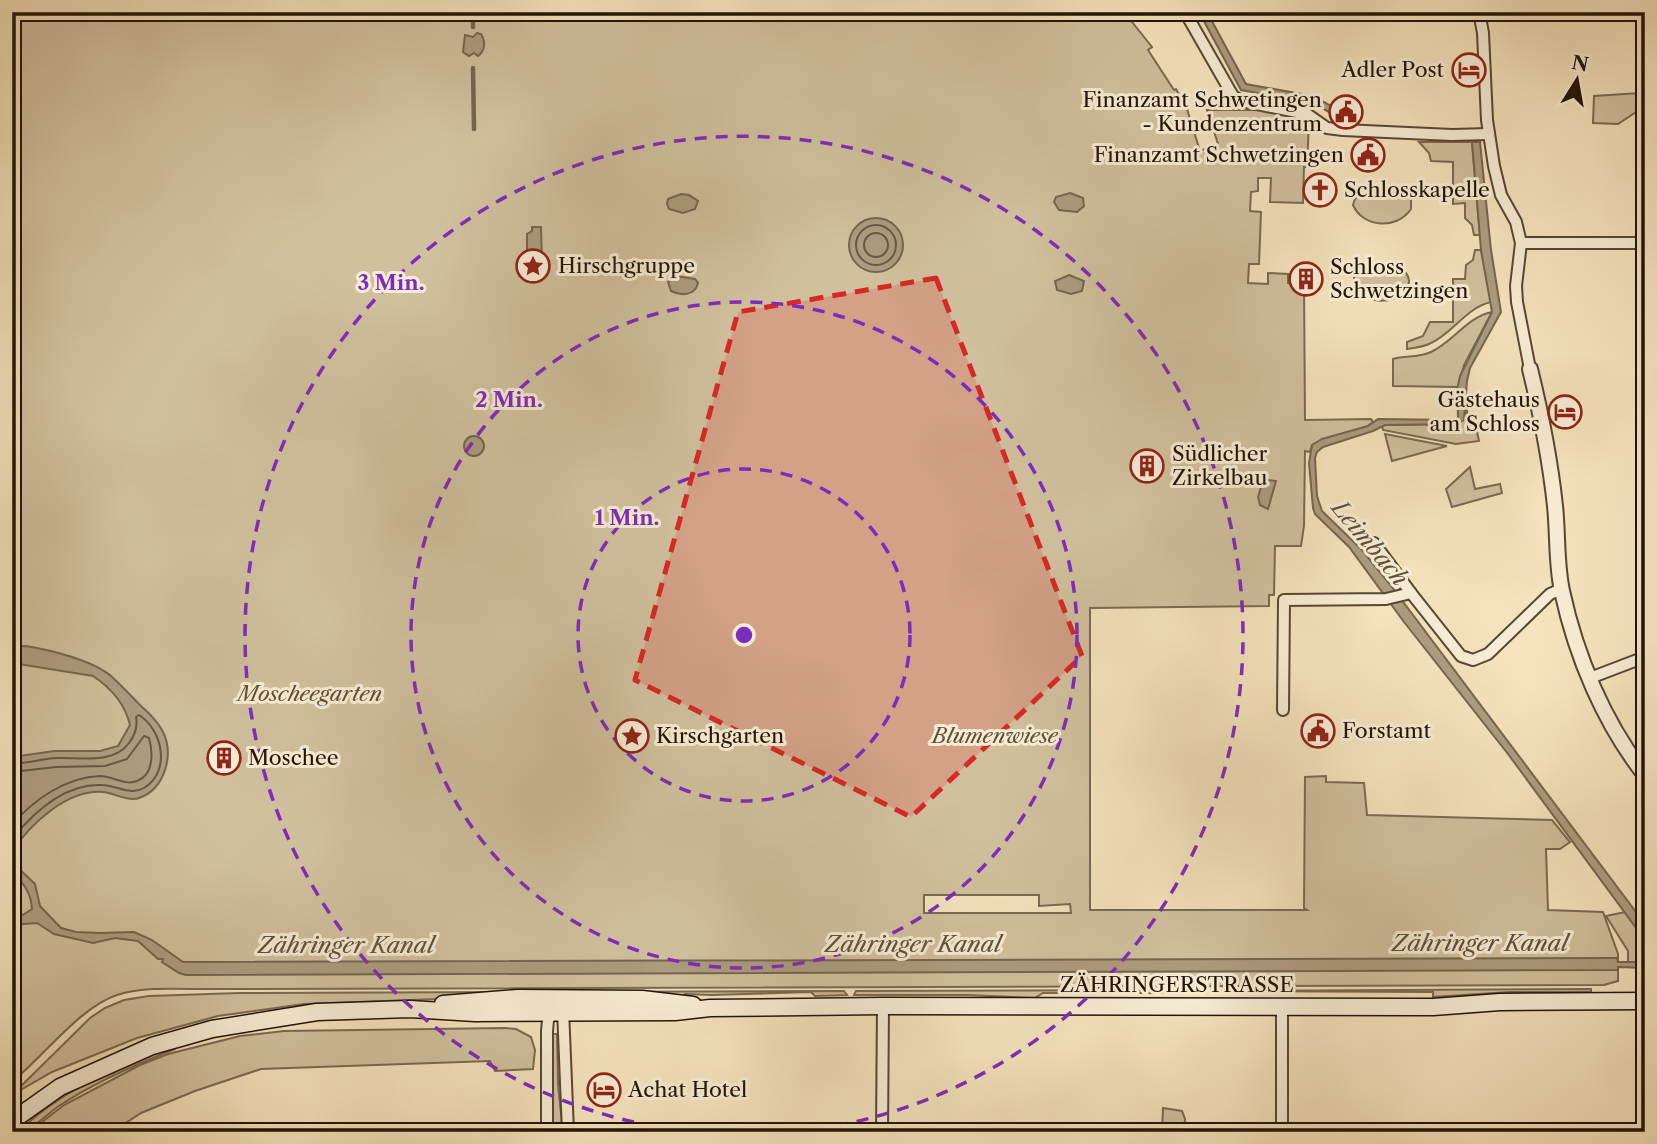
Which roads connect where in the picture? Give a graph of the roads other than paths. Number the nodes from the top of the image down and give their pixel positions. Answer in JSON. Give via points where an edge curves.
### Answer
{"nodes":[{"id":1,"x":1185,"y":12,"type":"edge"},
{"id":2,"x":1479,"y":12,"type":"edge"},
{"id":3,"x":1489,"y":134,"type":"junction"},
{"id":4,"x":1521,"y":243,"type":"junction"},
{"id":5,"x":1645,"y":243,"type":"edge"},
{"id":6,"x":1530,"y":369,"type":"joint"},
{"id":7,"x":1374,"y":543,"type":"dead end"},
{"id":8,"x":1561,"y":589,"type":"junction"},
{"id":9,"x":1405,"y":594,"type":"junction"},
{"id":10,"x":1645,"y":657,"type":"edge"},
{"id":11,"x":1590,"y":678,"type":"junction"},
{"id":12,"x":1283,"y":710,"type":"dead end"},
{"id":13,"x":1645,"y":775,"type":"edge"},
{"id":14,"x":1645,"y":1000,"type":"edge"},
{"id":15,"x":560,"y":1005,"type":"junction"},
{"id":16,"x":883,"y":1006,"type":"junction"},
{"id":17,"x":1282,"y":1006,"type":"junction"},
{"id":18,"x":12,"y":1121,"type":"edge"},
{"id":19,"x":547,"y":1132,"type":"edge"},
{"id":20,"x":568,"y":1132,"type":"edge"},
{"id":21,"x":882,"y":1132,"type":"edge"},
{"id":22,"x":1282,"y":1132,"type":"edge"}],
"edges":[{"from":1,"to":3,"type":"street","via":[[1228,88],[1241,101],[1307,114],[1326,128]]},
{"from":2,"to":3,"type":"street"},
{"from":3,"to":4,"type":"street","via":[[1498,185]]},
{"from":4,"to":5,"type":"street"},
{"from":4,"to":6,"type":"street","via":[[1517,302]]},
{"from":6,"to":8,"type":"street","via":[[1552,483]]},
{"from":7,"to":9,"type":"street"},
{"from":8,"to":9,"type":"street","via":[[1550,594],[1488,654],[1473,660],[1461,656]]},
{"from":8,"to":11,"type":"street"},
{"from":9,"to":12,"type":"street","via":[[1385,599],[1284,600]]},
{"from":10,"to":11,"type":"street"},
{"from":11,"to":13,"type":"street","via":[[1620,740]]},
{"from":14,"to":17,"type":"main road","name":"ZÄHRINGERSTRASSE"},
{"from":15,"to":16,"type":"main road","name":"ZÄHRINGERSTRASSE","via":[[666,1000],[710,1008]]},
{"from":15,"to":18,"type":"main road","name":"ZÄHRINGERSTRASSE","via":[[475,1013],[410,1009],[288,1015],[169,1040],[60,1087]]},
{"from":15,"to":19,"type":"street","via":[[548,1020]]},
{"from":15,"to":20,"type":"street"},
{"from":16,"to":17,"type":"main road","name":"ZÄHRINGERSTRASSE"},
{"from":16,"to":21,"type":"street"},
{"from":17,"to":22,"type":"street"}]}
